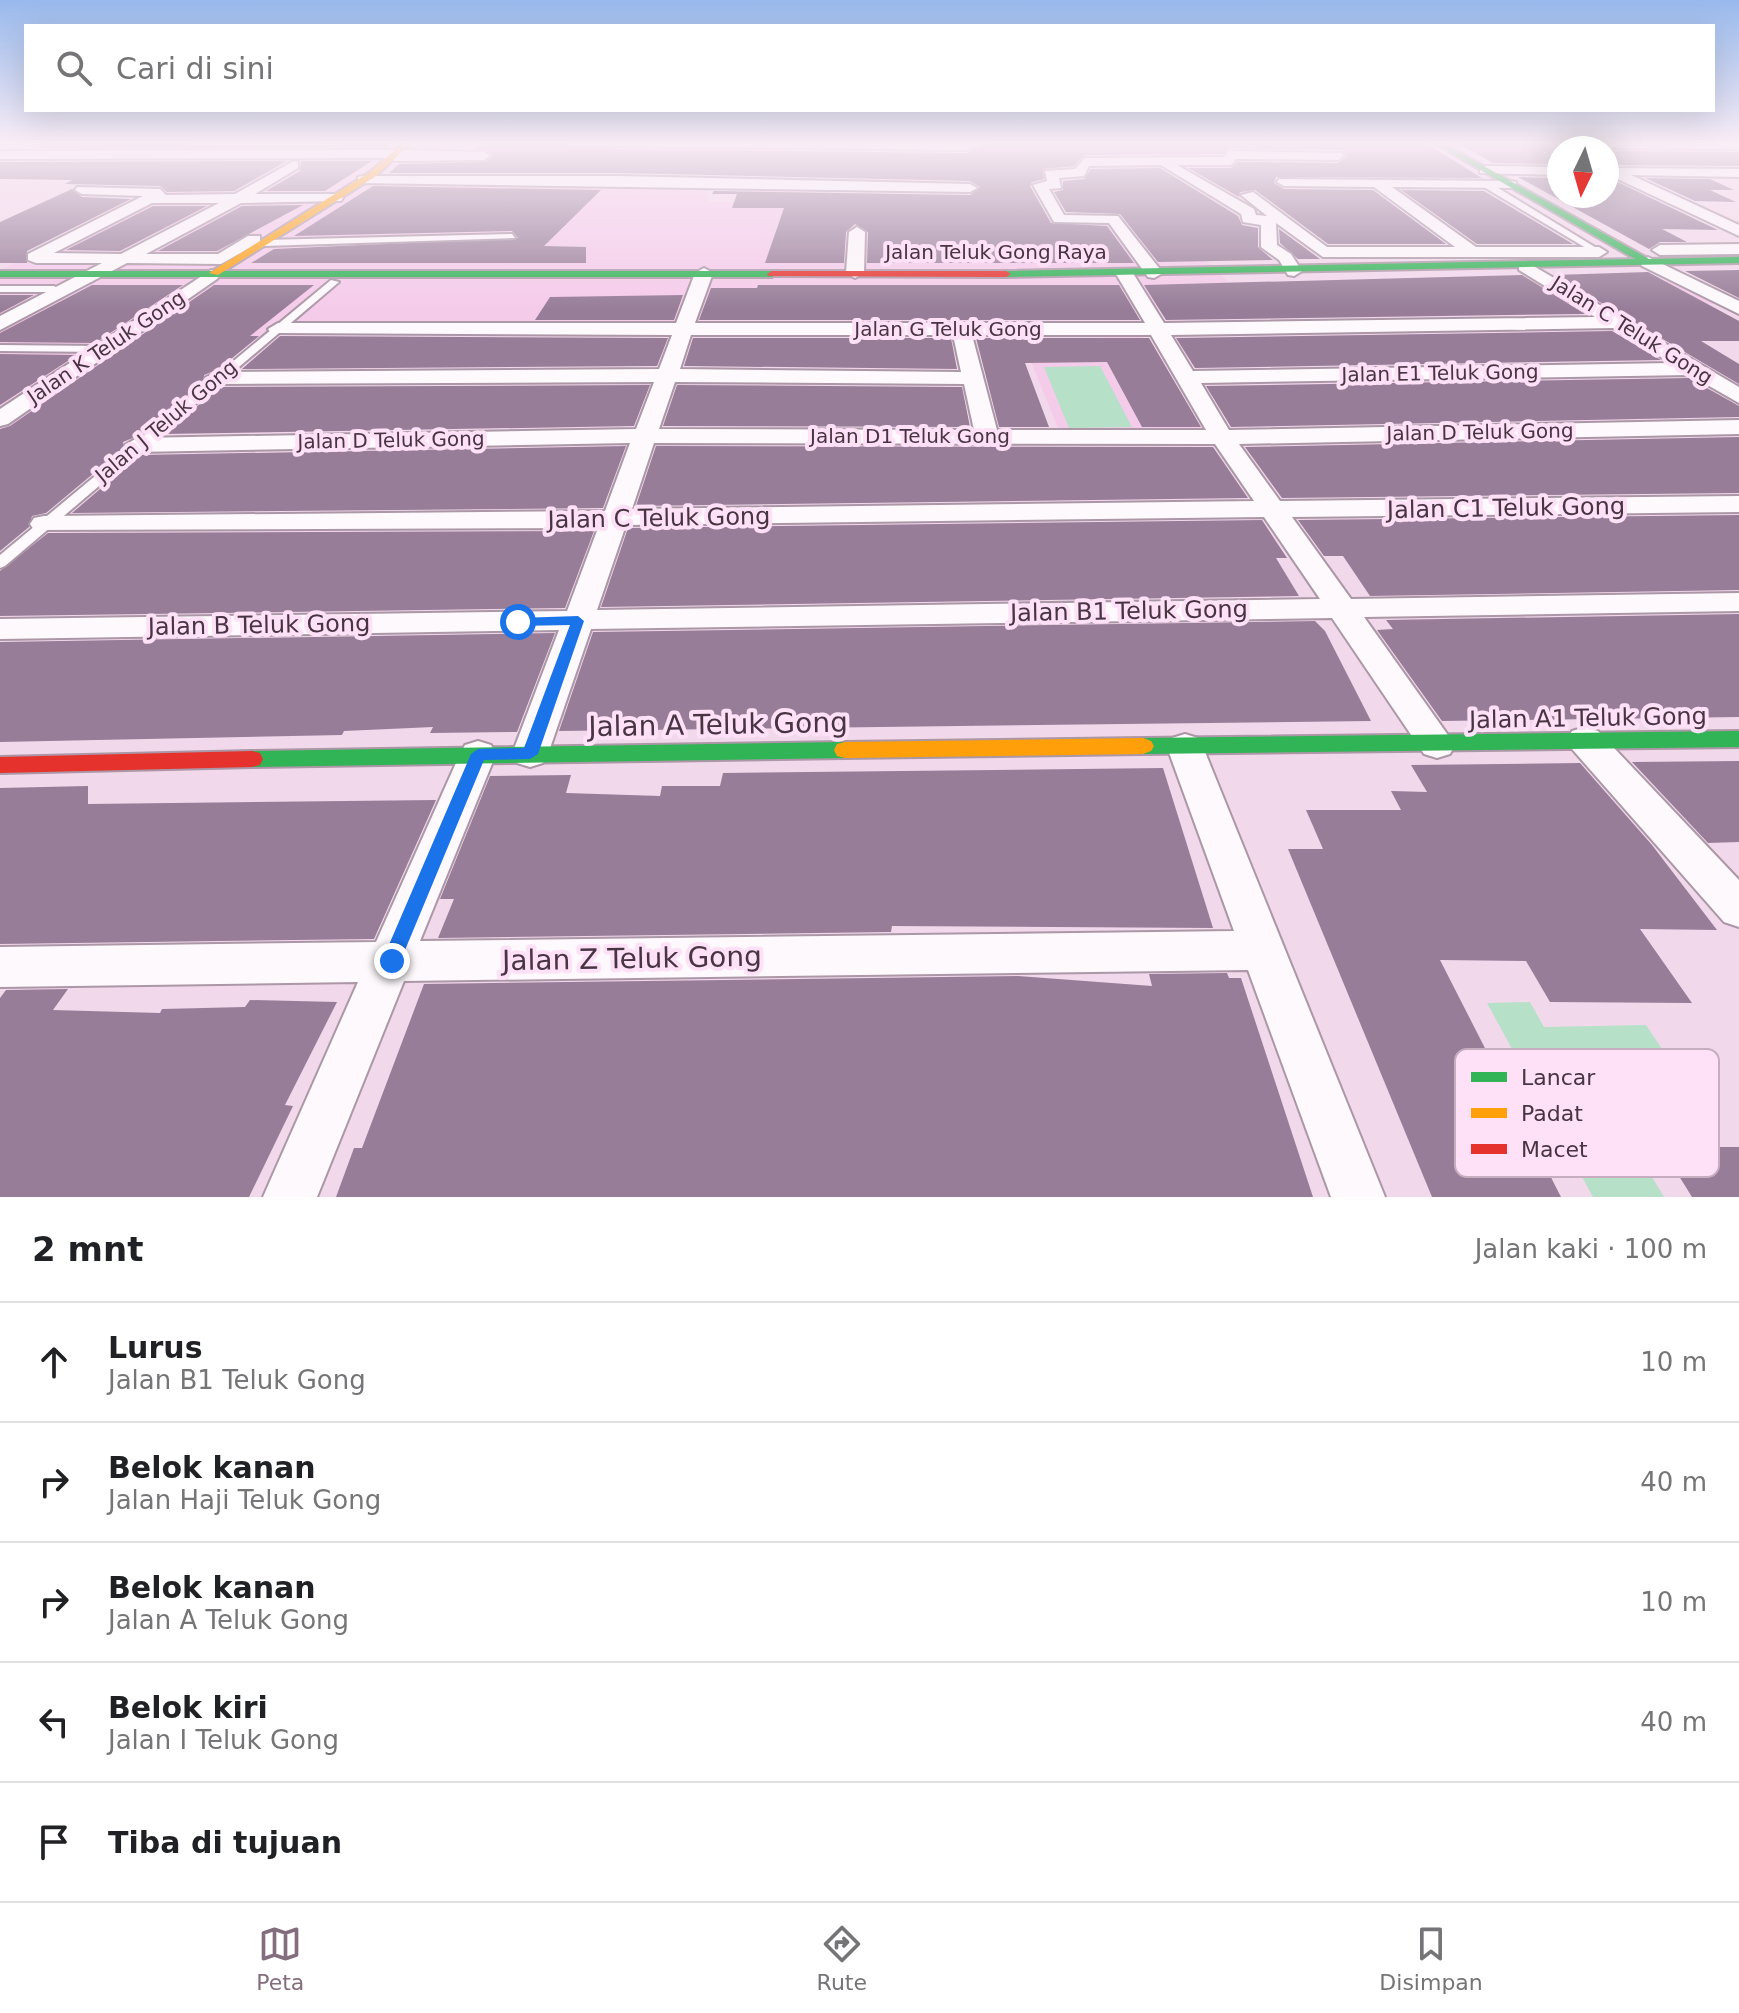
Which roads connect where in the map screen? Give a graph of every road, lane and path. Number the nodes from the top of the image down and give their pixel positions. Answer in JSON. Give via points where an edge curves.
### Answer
{"nodes":[{"id":1,"x":164,"y":198,"type":"joint"},
{"id":2,"x":239,"y":198,"type":"junction"},
{"id":3,"x":328,"y":198,"type":"junction"},
{"id":4,"x":1047,"y":198,"type":"edge"},
{"id":5,"x":1225,"y":198,"type":"edge"},
{"id":6,"x":1252,"y":198,"type":"edge"},
{"id":7,"x":1398,"y":198,"type":"edge"},
{"id":8,"x":1517,"y":198,"type":"edge"},
{"id":9,"x":1531,"y":198,"type":"edge"},
{"id":10,"x":1670,"y":198,"type":"edge"},
{"id":11,"x":1688,"y":206,"type":"junction"},
{"id":12,"x":1726,"y":207,"type":"dead end"},
{"id":13,"x":1739,"y":231,"type":"edge"},
{"id":14,"x":857,"y":232,"type":"dead end"},
{"id":15,"x":512,"y":236,"type":"dead end"},
{"id":16,"x":1582,"y":241,"type":"junction"},
{"id":17,"x":264,"y":243,"type":"junction"},
{"id":18,"x":1606,"y":247,"type":"junction"},
{"id":19,"x":1739,"y":249,"type":"edge"},
{"id":20,"x":1471,"y":251,"type":"junction"},
{"id":21,"x":1371,"y":252,"type":"junction"},
{"id":22,"x":1654,"y":256,"type":"junction"},
{"id":23,"x":125,"y":258,"type":"junction"},
{"id":24,"x":1739,"y":260,"type":"edge"},
{"id":25,"x":1525,"y":266,"type":"junction"},
{"id":26,"x":1398,"y":268,"type":"junction"},
{"id":27,"x":1294,"y":271,"type":"junction"},
{"id":28,"x":704,"y":273,"type":"junction"},
{"id":29,"x":855,"y":273,"type":"junction"},
{"id":30,"x":1154,"y":273,"type":"junction"},
{"id":31,"x":0,"y":274,"type":"edge"},
{"id":32,"x":24,"y":274,"type":"junction"},
{"id":33,"x":213,"y":274,"type":"junction"},
{"id":34,"x":1125,"y":274,"type":"junction"},
{"id":35,"x":94,"y":275,"type":"junction"},
{"id":36,"x":334,"y":282,"type":"dead end"},
{"id":37,"x":0,"y":288,"type":"edge"},
{"id":38,"x":54,"y":289,"type":"dead end"},
{"id":39,"x":1739,"y":308,"type":"edge"},
{"id":40,"x":1618,"y":322,"type":"junction"},
{"id":41,"x":0,"y":324,"type":"edge"},
{"id":42,"x":278,"y":329,"type":"junction"},
{"id":43,"x":961,"y":329,"type":"junction"},
{"id":44,"x":1157,"y":329,"type":"junction"},
{"id":45,"x":684,"y":330,"type":"junction"},
{"id":46,"x":0,"y":348,"type":"edge"},
{"id":47,"x":103,"y":349,"type":"junction"},
{"id":48,"x":1694,"y":369,"type":"junction"},
{"id":49,"x":667,"y":375,"type":"junction"},
{"id":50,"x":1186,"y":377,"type":"junction"},
{"id":51,"x":216,"y":378,"type":"junction"},
{"id":52,"x":973,"y":378,"type":"junction"},
{"id":53,"x":1739,"y":396,"type":"edge"},
{"id":54,"x":4,"y":413,"type":"edge"},
{"id":55,"x":1739,"y":427,"type":"edge"},
{"id":56,"x":645,"y":436,"type":"junction"},
{"id":57,"x":987,"y":436,"type":"junction"},
{"id":58,"x":1175,"y":436,"type":"joint"},
{"id":59,"x":1222,"y":437,"type":"junction"},
{"id":60,"x":137,"y":445,"type":"junction"},
{"id":61,"x":1739,"y":504,"type":"edge"},
{"id":62,"x":1273,"y":511,"type":"junction"},
{"id":63,"x":615,"y":520,"type":"junction"},
{"id":64,"x":44,"y":524,"type":"junction"},
{"id":65,"x":0,"y":563,"type":"edge"},
{"id":66,"x":1739,"y":602,"type":"edge"},
{"id":67,"x":1341,"y":607,"type":"junction"},
{"id":68,"x":578,"y":621,"type":"junction"},
{"id":69,"x":518,"y":622,"type":"joint"},
{"id":70,"x":0,"y":629,"type":"edge"},
{"id":71,"x":1739,"y":739,"type":"edge"},
{"id":72,"x":1585,"y":740,"type":"junction"},
{"id":73,"x":1437,"y":745,"type":"junction"},
{"id":74,"x":1185,"y":747,"type":"junction"},
{"id":75,"x":478,"y":754,"type":"junction"},
{"id":76,"x":530,"y":754,"type":"junction"},
{"id":77,"x":0,"y":765,"type":"edge"},
{"id":78,"x":1739,"y":909,"type":"edge"},
{"id":79,"x":1263,"y":950,"type":"junction"},
{"id":80,"x":392,"y":961,"type":"junction"},
{"id":81,"x":0,"y":967,"type":"edge"},
{"id":82,"x":290,"y":1197,"type":"edge"},
{"id":83,"x":1358,"y":1197,"type":"edge"}],
"edges":[{"from":1,"to":2,"type":"street"},
{"from":1,"to":23,"type":"street","via":[[148,200],[34,257]]},
{"from":2,"to":3,"type":"street"},
{"from":2,"to":23,"type":"street"},
{"from":3,"to":17,"type":"street"},
{"from":3,"to":23,"type":"street","via":[[221,259]]},
{"from":4,"to":30,"type":"street","via":[[1059,219],[1113,219]]},
{"from":5,"to":27,"type":"street","via":[[1249,212],[1248,219],[1268,221],[1269,247]]},
{"from":6,"to":21,"type":"street","via":[[1320,251]]},
{"from":7,"to":20,"type":"street"},
{"from":8,"to":16,"type":"lane"},
{"from":9,"to":18,"type":"street"},
{"from":10,"to":11,"type":"street"},
{"from":11,"to":12,"type":"street"},
{"from":11,"to":13,"type":"street"},
{"from":14,"to":29,"type":"street"},
{"from":15,"to":17,"type":"lane"},
{"from":16,"to":18,"type":"lane"},
{"from":16,"to":18,"type":"lane"},
{"from":17,"to":33,"type":"street"},
{"from":18,"to":20,"type":"street"},
{"from":18,"to":22,"type":"street"},
{"from":19,"to":22,"type":"street"},
{"from":20,"to":21,"type":"street"},
{"from":21,"to":26,"type":"street"},
{"from":22,"to":24,"type":"street","name":"Jalan Teluk Gong Raya"},
{"from":22,"to":25,"type":"street","name":"Jalan Teluk Gong Raya"},
{"from":22,"to":39,"type":"street"},
{"from":23,"to":35,"type":"street"},
{"from":25,"to":26,"type":"street","name":"Jalan Teluk Gong Raya"},
{"from":25,"to":40,"type":"street","name":"Jalan C Teluk Gong"},
{"from":26,"to":27,"type":"street","name":"Jalan Teluk Gong Raya"},
{"from":27,"to":30,"type":"street","name":"Jalan Teluk Gong Raya"},
{"from":28,"to":29,"type":"street","name":"Jalan Teluk Gong Raya"},
{"from":28,"to":33,"type":"street","name":"Jalan Teluk Gong Raya"},
{"from":28,"to":45,"type":"street"},
{"from":29,"to":34,"type":"street","name":"Jalan Teluk Gong Raya"},
{"from":30,"to":34,"type":"street","name":"Jalan Teluk Gong Raya"},
{"from":31,"to":32,"type":"street","name":"Jalan Teluk Gong Raya"},
{"from":32,"to":35,"type":"street","name":"Jalan Teluk Gong Raya"},
{"from":32,"to":37,"type":"lane"},
{"from":33,"to":35,"type":"street","name":"Jalan Teluk Gong Raya"},
{"from":33,"to":47,"type":"street","name":"Jalan K Teluk Gong"},
{"from":34,"to":44,"type":"street"},
{"from":35,"to":41,"type":"street"},
{"from":36,"to":42,"type":"lane","name":"Jalan J Teluk Gong"},
{"from":37,"to":38,"type":"lane"},
{"from":40,"to":44,"type":"street","name":"Jalan G Teluk Gong"},
{"from":40,"to":48,"type":"street","name":"Jalan C Teluk Gong"},
{"from":42,"to":45,"type":"street","name":"Jalan G Teluk Gong"},
{"from":42,"to":51,"type":"lane","name":"Jalan J Teluk Gong"},
{"from":43,"to":44,"type":"street","name":"Jalan G Teluk Gong"},
{"from":43,"to":45,"type":"street","name":"Jalan G Teluk Gong"},
{"from":43,"to":52,"type":"street"},
{"from":44,"to":50,"type":"street"},
{"from":45,"to":49,"type":"street"},
{"from":46,"to":47,"type":"lane"},
{"from":47,"to":54,"type":"street","name":"Jalan K Teluk Gong"},
{"from":48,"to":50,"type":"street","name":"Jalan E1 Teluk Gong"},
{"from":48,"to":53,"type":"street","name":"Jalan C Teluk Gong"},
{"from":49,"to":51,"type":"street"},
{"from":49,"to":52,"type":"street"},
{"from":49,"to":56,"type":"street"},
{"from":50,"to":59,"type":"street"},
{"from":51,"to":60,"type":"lane","name":"Jalan J Teluk Gong"},
{"from":52,"to":57,"type":"street"},
{"from":55,"to":59,"type":"street","name":"Jalan D Teluk Gong"},
{"from":56,"to":57,"type":"street","name":"Jalan D1 Teluk Gong"},
{"from":56,"to":60,"type":"street","name":"Jalan D Teluk Gong"},
{"from":56,"to":63,"type":"street"},
{"from":57,"to":58,"type":"street","name":"Jalan D1 Teluk Gong"},
{"from":58,"to":59,"type":"street","name":"Jalan D Teluk Gong"},
{"from":59,"to":62,"type":"street"},
{"from":60,"to":64,"type":"lane","name":"Jalan J Teluk Gong"},
{"from":61,"to":62,"type":"street","name":"Jalan C1 Teluk Gong"},
{"from":62,"to":63,"type":"street","name":"Jalan C Teluk Gong"},
{"from":62,"to":67,"type":"street"},
{"from":63,"to":64,"type":"street","name":"Jalan C Teluk Gong"},
{"from":63,"to":68,"type":"street"},
{"from":64,"to":65,"type":"lane","name":"Jalan J Teluk Gong"},
{"from":66,"to":67,"type":"street","name":"Jalan B1 Teluk Gong"},
{"from":67,"to":68,"type":"street","name":"Jalan B1 Teluk Gong"},
{"from":67,"to":73,"type":"street"},
{"from":68,"to":69,"type":"street","name":"Jalan B1 Teluk Gong"},
{"from":68,"to":76,"type":"street"},
{"from":69,"to":70,"type":"street","name":"Jalan B Teluk Gong"},
{"from":71,"to":72,"type":"street","name":"Jalan A1 Teluk Gong"},
{"from":72,"to":73,"type":"street","name":"Jalan A1 Teluk Gong"},
{"from":72,"to":78,"type":"street"},
{"from":73,"to":74,"type":"street","name":"Jalan A Teluk Gong"},
{"from":74,"to":76,"type":"street","name":"Jalan A Teluk Gong"},
{"from":74,"to":79,"type":"street"},
{"from":75,"to":76,"type":"street","name":"Jalan A Teluk Gong"},
{"from":75,"to":77,"type":"street","name":"Jalan A Teluk Gong"},
{"from":75,"to":80,"type":"street"},
{"from":79,"to":80,"type":"street","name":"Jalan Z Teluk Gong"},
{"from":79,"to":83,"type":"street"},
{"from":80,"to":81,"type":"street","name":"Jalan Z Teluk Gong"},
{"from":80,"to":82,"type":"street"}]}
